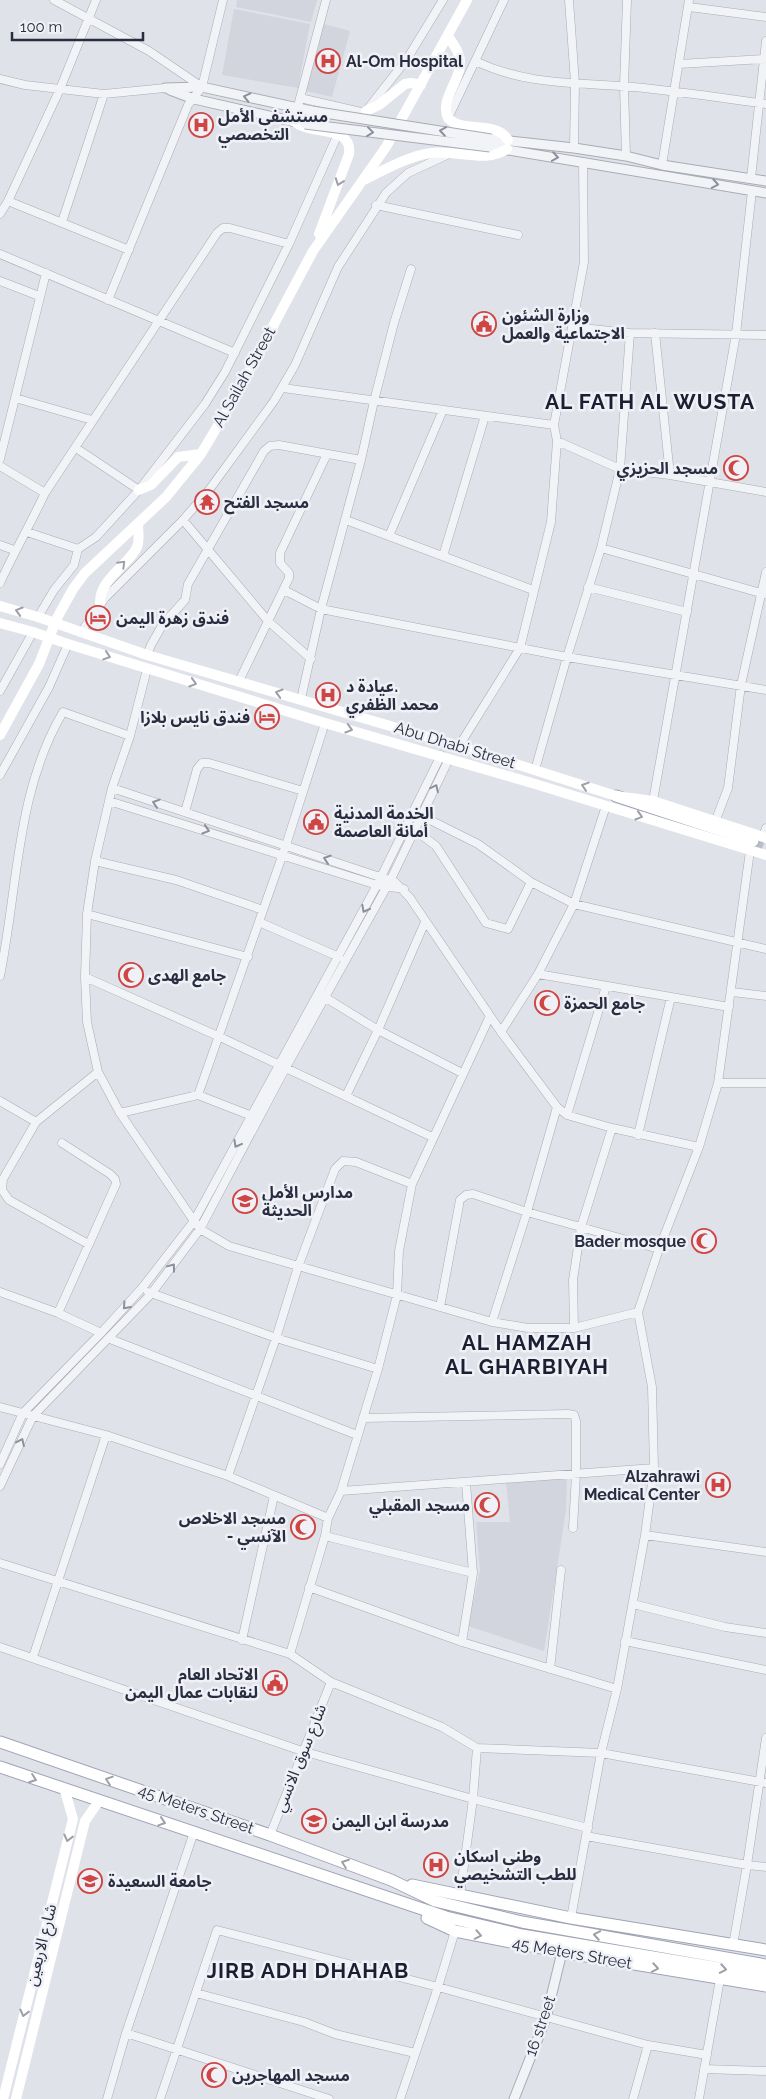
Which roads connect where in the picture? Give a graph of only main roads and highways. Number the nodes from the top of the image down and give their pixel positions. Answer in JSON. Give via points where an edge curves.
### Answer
{"nodes":[{"id":1,"x":467,"y":0,"type":"edge"},
{"id":2,"x":448,"y":36,"type":"junction"},
{"id":3,"x":421,"y":85,"type":"junction"},
{"id":4,"x":366,"y":111,"type":"road end"},
{"id":5,"x":299,"y":123,"type":"road end"},
{"id":6,"x":365,"y":179,"type":"junction"},
{"id":7,"x":313,"y":250,"type":"junction"},
{"id":8,"x":201,"y":454,"type":"junction"},
{"id":9,"x":140,"y":490,"type":"road end"},
{"id":10,"x":138,"y":524,"type":"junction"},
{"id":11,"x":100,"y":603,"type":"road end"},
{"id":12,"x":0,"y":606,"type":"edge"},
{"id":13,"x":0,"y":623,"type":"edge"},
{"id":14,"x":148,"y":655,"type":"junction"},
{"id":15,"x":147,"y":669,"type":"junction"},
{"id":16,"x":0,"y":735,"type":"edge"},
{"id":17,"x":616,"y":796,"type":"junction"},
{"id":18,"x":760,"y":839,"type":"edge"},
{"id":19,"x":766,"y":856,"type":"edge"},
{"id":20,"x":0,"y":1742,"type":"edge"},
{"id":21,"x":0,"y":1768,"type":"edge"},
{"id":22,"x":65,"y":1791,"type":"junction"},
{"id":23,"x":99,"y":1801,"type":"junction"},
{"id":24,"x":73,"y":1819,"type":"junction"},
{"id":25,"x":85,"y":1821,"type":"junction"},
{"id":26,"x":391,"y":1880,"type":"junction"},
{"id":27,"x":384,"y":1898,"type":"junction"},
{"id":28,"x":766,"y":1950,"type":"edge"},
{"id":29,"x":766,"y":1965,"type":"edge"},
{"id":30,"x":766,"y":1976,"type":"edge"},
{"id":31,"x":766,"y":1986,"type":"edge"},
{"id":32,"x":3,"y":2099,"type":"edge"},
{"id":33,"x":16,"y":2099,"type":"edge"}],
"edges":[{"from":1,"to":2,"type":"main road","name":"Al Sailah Street"},
{"from":2,"to":3,"type":"main road","name":"Al Sailah Street"},
{"from":2,"to":6,"type":"main road","via":[[460,59],[446,106],[448,118],[458,124],[499,132],[507,145],[496,155],[426,154]]},
{"from":3,"to":4,"type":"main road","via":[[406,84],[379,106]]},
{"from":3,"to":6,"type":"main road","name":"Al Sailah Street"},
{"from":5,"to":7,"type":"main road","one_way":true,"via":[[304,128],[343,136],[349,144],[349,154]]},
{"from":6,"to":7,"type":"main road","name":"Al Sailah Street"},
{"from":7,"to":8,"type":"main road","name":"Al Sailah Street","via":[[239,390]]},
{"from":8,"to":9,"type":"main road","via":[[173,459],[151,485]]},
{"from":8,"to":10,"type":"main road","name":"Al Sailah Street","via":[[166,497]]},
{"from":11,"to":10,"type":"main road","one_way":true,"via":[[114,574],[136,548]]},
{"from":10,"to":16,"type":"main road","name":"Al Sailah Street","via":[[85,573],[73,589],[57,618],[39,664]]},
{"from":14,"to":12,"type":"main road","name":"Abu Dhabi Street","one_way":true,"bridge":true},
{"from":13,"to":15,"type":"main road","name":"Abu Dhabi Street","one_way":true,"bridge":true},
{"from":14,"to":15,"type":"main road"},
{"from":17,"to":14,"type":"main road","name":"Abu Dhabi Street","one_way":true,"via":[[459,746]]},
{"from":15,"to":18,"type":"main road","name":"Abu Dhabi Street","one_way":true,"via":[[606,806]]},
{"from":17,"to":18,"type":"main road"},
{"from":17,"to":18,"type":"main road","name":"Abu Dhabi Street","via":[[653,801]]},
{"from":18,"to":19,"type":"main road","name":"Abu Dhabi Street"},
{"from":26,"to":20,"type":"main road","name":"45 Meters Street","one_way":true},
{"from":21,"to":22,"type":"main road","name":"45 Meters Street","one_way":true},
{"from":22,"to":23,"type":"main road","name":"45 Meters Street"},
{"from":22,"to":24,"type":"main road","name":"شارع الاربعين"},
{"from":23,"to":25,"type":"main road","name":"شارع الاربعين"},
{"from":23,"to":27,"type":"main road","name":"45 Meters Street","one_way":true},
{"from":24,"to":25,"type":"main road","via":[[77,1817]]},
{"from":24,"to":32,"type":"main road","name":"شارع الاربعين","one_way":true},
{"from":25,"to":33,"type":"main road","name":"شارع الاربعين"},
{"from":26,"to":28,"type":"main road","name":"45 Meters Street","via":[[571,1918]]},
{"from":29,"to":26,"type":"main road","name":"45 Meters Street","one_way":true,"via":[[522,1922],[436,1901]]},
{"from":27,"to":30,"type":"main road","name":"45 Meters Street","one_way":true,"via":[[522,1935]]},
{"from":27,"to":31,"type":"main road","name":"45 Meters Street","one_way":true,"via":[[455,1931]]}]}
